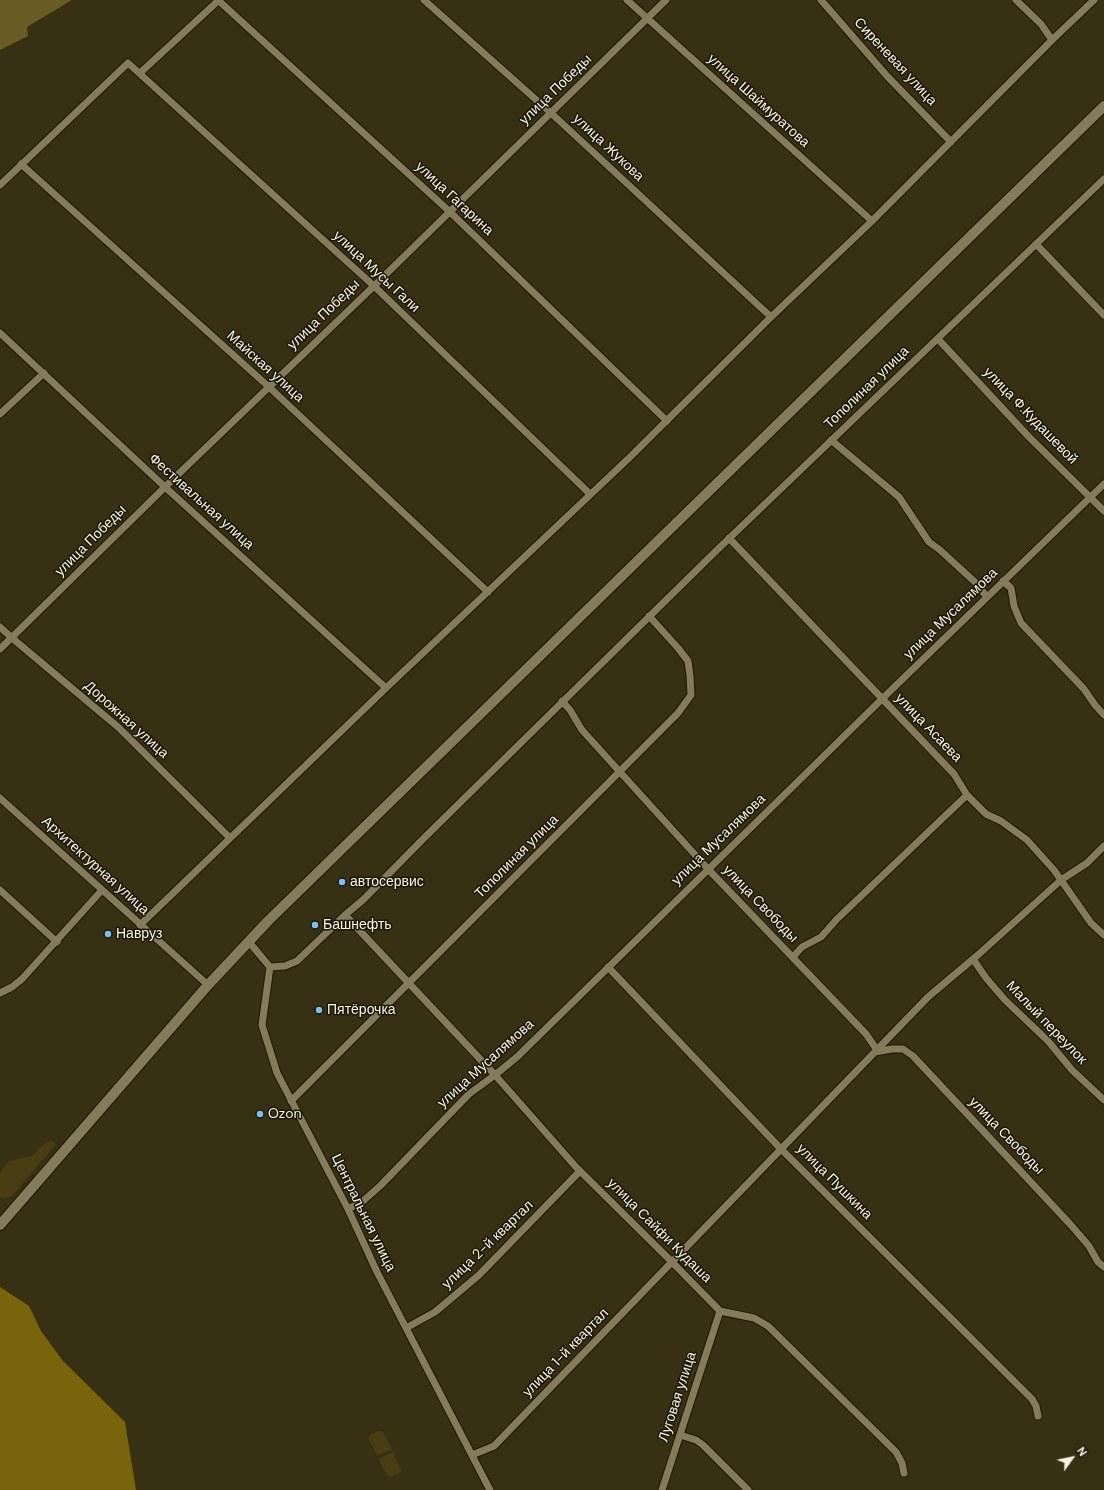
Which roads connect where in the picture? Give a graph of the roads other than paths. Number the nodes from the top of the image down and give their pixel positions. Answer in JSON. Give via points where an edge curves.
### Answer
{"nodes":[{"id":1,"x":219,"y":0,"type":"edge"},
{"id":2,"x":424,"y":0,"type":"edge"},
{"id":3,"x":627,"y":0,"type":"edge"},
{"id":4,"x":666,"y":0,"type":"edge"},
{"id":5,"x":821,"y":0,"type":"edge"},
{"id":6,"x":1016,"y":0,"type":"edge"},
{"id":7,"x":1094,"y":0,"type":"edge"},
{"id":8,"x":648,"y":19,"type":"junction"},
{"id":9,"x":1052,"y":40,"type":"junction"},
{"id":10,"x":140,"y":73,"type":"junction"},
{"id":11,"x":1104,"y":106,"type":"edge"},
{"id":12,"x":551,"y":113,"type":"junction"},
{"id":13,"x":951,"y":142,"type":"junction"},
{"id":14,"x":21,"y":164,"type":"junction"},
{"id":15,"x":1104,"y":179,"type":"edge"},
{"id":16,"x":0,"y":185,"type":"edge"},
{"id":17,"x":449,"y":211,"type":"junction"},
{"id":18,"x":872,"y":221,"type":"junction"},
{"id":19,"x":1036,"y":244,"type":"junction"},
{"id":20,"x":374,"y":286,"type":"junction"},
{"id":21,"x":1104,"y":315,"type":"edge"},
{"id":22,"x":771,"y":317,"type":"junction"},
{"id":23,"x":0,"y":333,"type":"edge"},
{"id":24,"x":938,"y":339,"type":"junction"},
{"id":25,"x":44,"y":373,"type":"junction"},
{"id":26,"x":268,"y":387,"type":"junction"},
{"id":27,"x":0,"y":414,"type":"edge"},
{"id":28,"x":668,"y":421,"type":"junction"},
{"id":29,"x":831,"y":440,"type":"junction"},
{"id":30,"x":1104,"y":484,"type":"edge"},
{"id":31,"x":165,"y":487,"type":"junction"},
{"id":32,"x":590,"y":494,"type":"junction"},
{"id":33,"x":1090,"y":497,"type":"junction"},
{"id":34,"x":1104,"y":511,"type":"edge"},
{"id":35,"x":729,"y":538,"type":"junction"},
{"id":36,"x":1003,"y":581,"type":"junction"},
{"id":37,"x":488,"y":592,"type":"junction"},
{"id":38,"x":987,"y":597,"type":"junction"},
{"id":39,"x":649,"y":616,"type":"junction"},
{"id":40,"x":0,"y":627,"type":"edge"},
{"id":41,"x":12,"y":638,"type":"junction"},
{"id":42,"x":0,"y":649,"type":"edge"},
{"id":43,"x":386,"y":688,"type":"junction"},
{"id":44,"x":882,"y":699,"type":"junction"},
{"id":45,"x":562,"y":702,"type":"junction"},
{"id":46,"x":1104,"y":715,"type":"edge"},
{"id":47,"x":620,"y":772,"type":"junction"},
{"id":48,"x":967,"y":796,"type":"junction"},
{"id":49,"x":0,"y":798,"type":"edge"},
{"id":50,"x":230,"y":838,"type":"junction"},
{"id":51,"x":1104,"y":846,"type":"edge"},
{"id":52,"x":708,"y":869,"type":"junction"},
{"id":53,"x":1060,"y":880,"type":"junction"},
{"id":54,"x":0,"y":890,"type":"edge"},
{"id":55,"x":102,"y":890,"type":"junction"},
{"id":56,"x":345,"y":915,"type":"junction"},
{"id":57,"x":140,"y":925,"type":"junction"},
{"id":58,"x":1104,"y":935,"type":"edge"},
{"id":59,"x":57,"y":942,"type":"junction"},
{"id":60,"x":248,"y":942,"type":"junction"},
{"id":61,"x":793,"y":957,"type":"junction"},
{"id":62,"x":973,"y":959,"type":"junction"},
{"id":63,"x":270,"y":967,"type":"junction"},
{"id":64,"x":608,"y":967,"type":"junction"},
{"id":65,"x":409,"y":983,"type":"junction"},
{"id":66,"x":208,"y":985,"type":"junction"},
{"id":67,"x":0,"y":993,"type":"edge"},
{"id":68,"x":876,"y":1051,"type":"junction"},
{"id":69,"x":495,"y":1075,"type":"junction"},
{"id":70,"x":1104,"y":1100,"type":"edge"},
{"id":71,"x":291,"y":1101,"type":"junction"},
{"id":72,"x":781,"y":1148,"type":"junction"},
{"id":73,"x":580,"y":1171,"type":"junction"},
{"id":74,"x":348,"y":1210,"type":"junction"},
{"id":75,"x":2,"y":1219,"type":"edge"},
{"id":76,"x":672,"y":1262,"type":"junction"},
{"id":77,"x":1104,"y":1267,"type":"edge"},
{"id":78,"x":720,"y":1311,"type":"junction"},
{"id":79,"x":406,"y":1328,"type":"junction"},
{"id":80,"x":1038,"y":1416,"type":"dead end"},
{"id":81,"x":680,"y":1435,"type":"junction"},
{"id":82,"x":472,"y":1455,"type":"junction"},
{"id":83,"x":904,"y":1473,"type":"dead end"},
{"id":84,"x":490,"y":1490,"type":"edge"},
{"id":85,"x":662,"y":1490,"type":"edge"},
{"id":86,"x":748,"y":1490,"type":"edge"}],
"edges":[{"from":1,"to":10,"type":"street"},
{"from":1,"to":17,"type":"street","name":"улица Гагарина"},
{"from":2,"to":12,"type":"street","name":"улица Жукова"},
{"from":3,"to":8,"type":"street","name":"улица Шаймуратова"},
{"from":4,"to":8,"type":"street","name":"улица Победы"},
{"from":5,"to":13,"type":"street","name":"Сиреневая улица","via":[[887,76]]},
{"from":6,"to":9,"type":"street","via":[[1041,24]]},
{"from":7,"to":9,"type":"street"},
{"from":8,"to":12,"type":"street","name":"улица Победы"},
{"from":8,"to":18,"type":"street","name":"улица Шаймуратова"},
{"from":9,"to":13,"type":"street"},
{"from":10,"to":14,"type":"street","name":"улица Мусы Гали","via":[[128,62]]},
{"from":10,"to":20,"type":"street","name":"улица Мусы Гали"},
{"from":11,"to":60,"type":"main road"},
{"from":12,"to":17,"type":"street","name":"улица Победы"},
{"from":12,"to":22,"type":"street","name":"улица Жукова"},
{"from":13,"to":18,"type":"street"},
{"from":14,"to":16,"type":"street"},
{"from":14,"to":26,"type":"street","name":"Майская улица"},
{"from":15,"to":19,"type":"street","name":"Тополиная улица"},
{"from":17,"to":20,"type":"street","name":"улица Победы"},
{"from":17,"to":28,"type":"street","name":"улица Гагарина"},
{"from":18,"to":22,"type":"street"},
{"from":19,"to":21,"type":"street"},
{"from":19,"to":24,"type":"street","name":"Тополиная улица"},
{"from":20,"to":26,"type":"street","name":"улица Победы"},
{"from":20,"to":32,"type":"street","name":"улица Мусы Гали"},
{"from":22,"to":28,"type":"street"},
{"from":23,"to":25,"type":"street","name":"Фестивальная улица"},
{"from":24,"to":29,"type":"street","name":"Тополиная улица"},
{"from":24,"to":33,"type":"street","name":"улица Ф.Кудашевой","via":[[1029,437]]},
{"from":25,"to":27,"type":"street"},
{"from":25,"to":31,"type":"street","name":"Фестивальная улица"},
{"from":26,"to":31,"type":"street","name":"улица Победы"},
{"from":26,"to":37,"type":"street","name":"Майская улица"},
{"from":28,"to":32,"type":"street"},
{"from":29,"to":35,"type":"street","name":"Тополиная улица"},
{"from":29,"to":38,"type":"street","via":[[899,497],[929,542],[976,583]]},
{"from":30,"to":33,"type":"street","name":"улица Мусалямова"},
{"from":31,"to":41,"type":"street","name":"улица Победы"},
{"from":31,"to":43,"type":"street","name":"Фестивальная улица"},
{"from":32,"to":37,"type":"street"},
{"from":33,"to":34,"type":"street","name":"улица Ф.Кудашевой"},
{"from":33,"to":36,"type":"street","name":"улица Мусалямова"},
{"from":35,"to":39,"type":"street","name":"Тополиная улица"},
{"from":35,"to":44,"type":"street","name":"улица Асаева"},
{"from":36,"to":38,"type":"street","name":"улица Мусалямова"},
{"from":36,"to":46,"type":"street","via":[[1011,588],[1014,606],[1021,623],[1084,688],[1094,705]]},
{"from":37,"to":43,"type":"street"},
{"from":38,"to":44,"type":"street","name":"улица Мусалямова"},
{"from":39,"to":45,"type":"street","name":"Тополиная улица"},
{"from":39,"to":47,"type":"street","name":"Тополиная улица","via":[[688,661],[690,695],[678,714]]},
{"from":40,"to":41,"type":"street","name":"Дорожная улица"},
{"from":41,"to":42,"type":"street","name":"улица Победы"},
{"from":41,"to":50,"type":"street","name":"Дорожная улица","via":[[118,727]]},
{"from":43,"to":50,"type":"street"},
{"from":44,"to":48,"type":"street","name":"улица Асаева","via":[[954,774]]},
{"from":44,"to":52,"type":"street","name":"улица Мусалямова"},
{"from":45,"to":47,"type":"street","name":"улица Свободы","via":[[582,730]]},
{"from":45,"to":56,"type":"street","name":"Тополиная улица"},
{"from":47,"to":52,"type":"street","name":"улица Свободы"},
{"from":47,"to":65,"type":"street","name":"Тополиная улица"},
{"from":48,"to":53,"type":"street","name":"улица Асаева","via":[[986,814],[1001,821],[1027,840]]},
{"from":48,"to":61,"type":"street","via":[[821,937],[802,947]]},
{"from":49,"to":55,"type":"street","name":"Архитектурная улица"},
{"from":50,"to":57,"type":"street"},
{"from":51,"to":53,"type":"street","name":"улица 1-й квартал","via":[[1087,863]]},
{"from":52,"to":61,"type":"street","name":"улица Свободы"},
{"from":52,"to":64,"type":"street","name":"улица Мусалямова"},
{"from":53,"to":58,"type":"street","name":"улица Асаева","via":[[1091,923]]},
{"from":53,"to":62,"type":"street","name":"улица 1-й квартал"},
{"from":54,"to":59,"type":"street"},
{"from":55,"to":57,"type":"street","name":"Архитектурная улица"},
{"from":55,"to":59,"type":"street"},
{"from":56,"to":63,"type":"street","name":"Тополиная улица","via":[[297,961],[284,966]]},
{"from":56,"to":65,"type":"street","name":"улица Сайфи Кудаша"},
{"from":57,"to":66,"type":"street","name":"Архитектурная улица"},
{"from":59,"to":67,"type":"street","via":[[22,979]]},
{"from":60,"to":63,"type":"street"},
{"from":60,"to":66,"type":"main road"},
{"from":61,"to":68,"type":"street","name":"улица Свободы","via":[[866,1034]]},
{"from":62,"to":68,"type":"street","name":"улица 1-й квартал","via":[[928,996]]},
{"from":62,"to":70,"type":"street","name":"Малый переулок","via":[[1005,1000]]},
{"from":63,"to":71,"type":"street","name":"Центральная улица","via":[[262,1025],[277,1072]]},
{"from":64,"to":69,"type":"street","name":"улица Мусалямова"},
{"from":64,"to":72,"type":"street","name":"улица Пушкина"},
{"from":65,"to":69,"type":"street","name":"улица Сайфи Кудаша"},
{"from":65,"to":71,"type":"street","name":"Тополиная улица"},
{"from":66,"to":75,"type":"main road"},
{"from":68,"to":72,"type":"street","name":"улица 1-й квартал"},
{"from":68,"to":77,"type":"street","name":"улица Свободы","via":[[903,1049],[913,1056],[1046,1197]]},
{"from":69,"to":73,"type":"street","name":"улица Сайфи Кудаша"},
{"from":69,"to":74,"type":"street","name":"улица Мусалямова","via":[[469,1094],[380,1186]]},
{"from":71,"to":74,"type":"street","name":"Центральная улица"},
{"from":72,"to":76,"type":"street","name":"улица 1-й квартал"},
{"from":72,"to":80,"type":"street","name":"улица Пушкина","via":[[1032,1399]]},
{"from":73,"to":76,"type":"street","name":"улица Сайфи Кудаша"},
{"from":73,"to":79,"type":"street","name":"улица 2-й квартал","via":[[479,1275],[435,1312]]},
{"from":74,"to":79,"type":"street","name":"Центральная улица"},
{"from":76,"to":78,"type":"street","name":"улица Сайфи Кудаша"},
{"from":76,"to":82,"type":"street","name":"улица 1-й квартал","via":[[494,1446]]},
{"from":78,"to":81,"type":"street","name":"Луговая улица"},
{"from":78,"to":83,"type":"street","via":[[754,1318],[768,1326],[896,1452]]},
{"from":79,"to":82,"type":"street","name":"Центральная улица"},
{"from":81,"to":85,"type":"street","name":"Луговая улица"},
{"from":81,"to":86,"type":"street","via":[[703,1445]]},
{"from":82,"to":84,"type":"street","name":"Центральная улица"}]}
